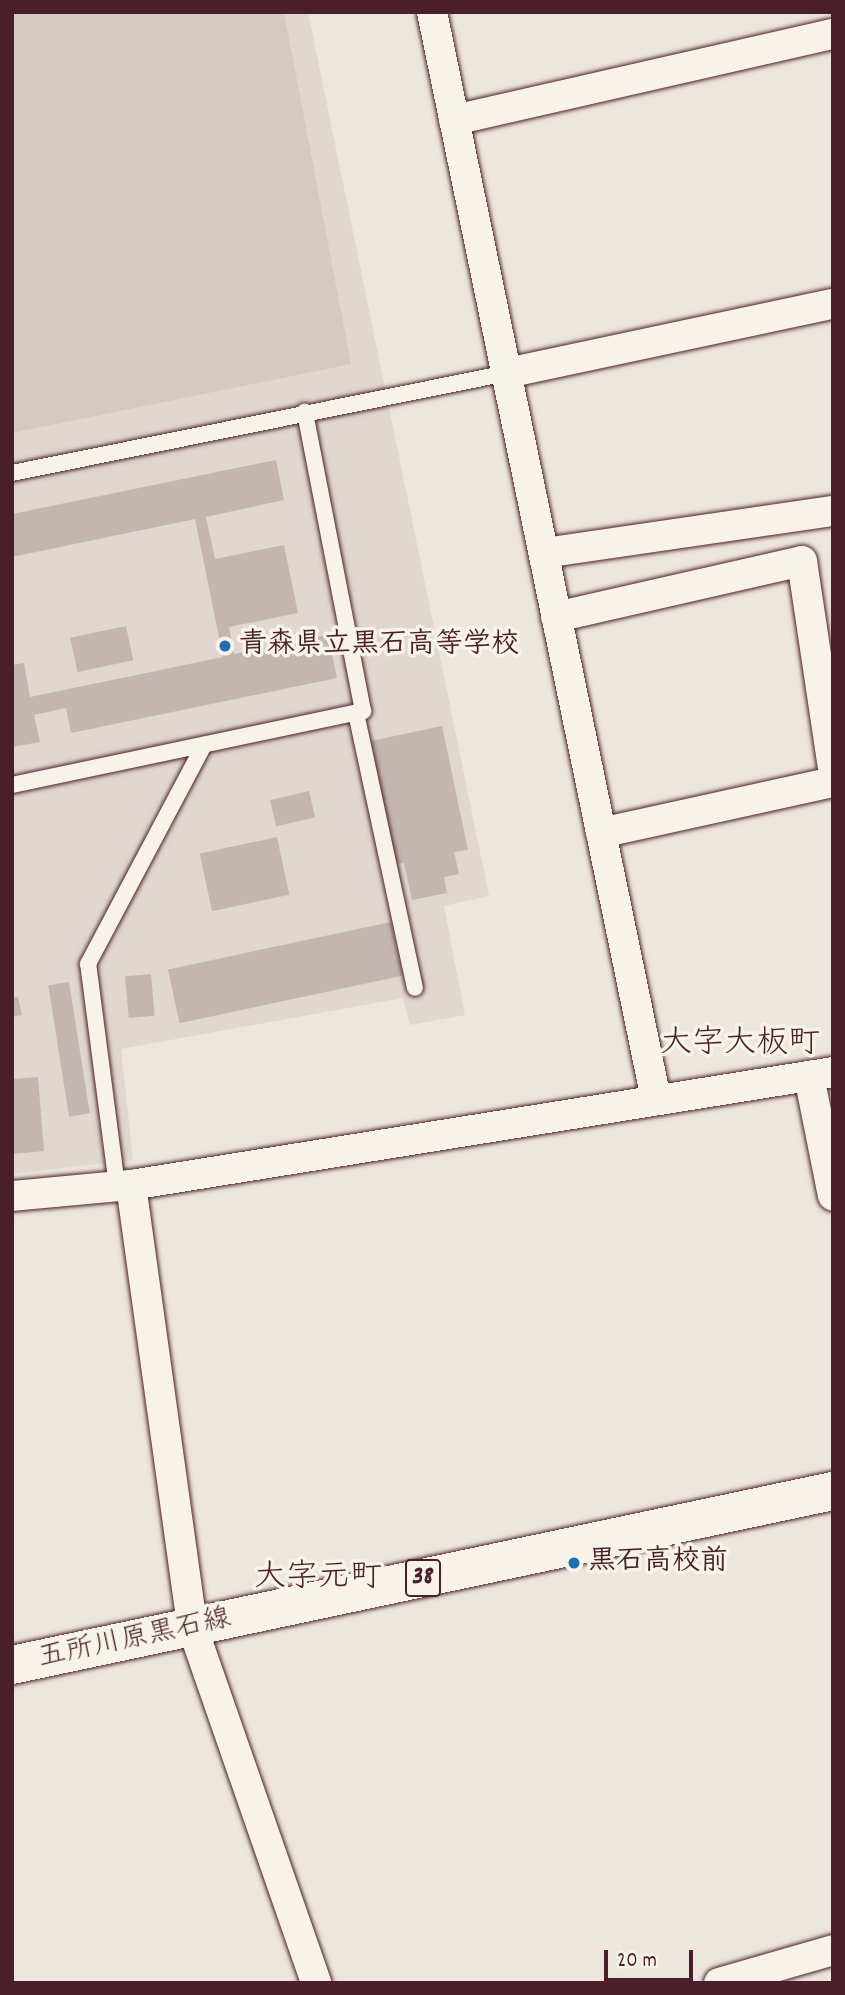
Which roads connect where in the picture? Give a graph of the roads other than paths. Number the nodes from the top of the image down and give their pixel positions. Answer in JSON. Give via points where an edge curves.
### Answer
{"nodes":[{"id":1,"x":432,"y":12,"type":"edge"},
{"id":2,"x":833,"y":34,"type":"edge"},
{"id":3,"x":454,"y":120,"type":"junction"},
{"id":4,"x":833,"y":304,"type":"edge"},
{"id":5,"x":507,"y":373,"type":"junction"},
{"id":6,"x":305,"y":412,"type":"junction"},
{"id":7,"x":12,"y":473,"type":"edge"},
{"id":8,"x":833,"y":512,"type":"edge"},
{"id":9,"x":544,"y":553,"type":"junction"},
{"id":10,"x":556,"y":617,"type":"junction"},
{"id":11,"x":356,"y":713,"type":"junction"},
{"id":12,"x":204,"y":745,"type":"junction"},
{"id":13,"x":833,"y":768,"type":"edge"},
{"id":14,"x":833,"y":782,"type":"edge"},
{"id":15,"x":12,"y":785,"type":"edge"},
{"id":16,"x":601,"y":833,"type":"junction"},
{"id":17,"x":415,"y":988,"type":"dead end"},
{"id":18,"x":821,"y":1074,"type":"edge"},
{"id":19,"x":656,"y":1099,"type":"junction"},
{"id":20,"x":124,"y":1185,"type":"junction"},
{"id":21,"x":12,"y":1196,"type":"edge"},
{"id":22,"x":833,"y":1196,"type":"edge"},
{"id":23,"x":833,"y":1491,"type":"edge"},
{"id":24,"x":193,"y":1629,"type":"junction"},
{"id":25,"x":12,"y":1665,"type":"edge"},
{"id":26,"x":833,"y":1950,"type":"edge"},
{"id":27,"x":313,"y":1982,"type":"edge"},
{"id":28,"x":719,"y":1983,"type":"edge"}],
"edges":[{"from":1,"to":3,"type":"street"},
{"from":2,"to":3,"type":"street"},
{"from":3,"to":5,"type":"street"},
{"from":4,"to":5,"type":"street"},
{"from":5,"to":6,"type":"lane"},
{"from":5,"to":9,"type":"street"},
{"from":6,"to":7,"type":"lane"},
{"from":6,"to":11,"type":"lane","via":[[363,711]]},
{"from":8,"to":9,"type":"street"},
{"from":9,"to":10,"type":"street"},
{"from":10,"to":13,"type":"street","via":[[802,561]]},
{"from":10,"to":16,"type":"street"},
{"from":11,"to":12,"type":"lane"},
{"from":11,"to":17,"type":"lane"},
{"from":12,"to":15,"type":"lane"},
{"from":12,"to":20,"type":"lane","via":[[88,964]]},
{"from":14,"to":16,"type":"street"},
{"from":16,"to":19,"type":"street"},
{"from":18,"to":19,"type":"street"},
{"from":18,"to":22,"type":"street"},
{"from":19,"to":20,"type":"street"},
{"from":20,"to":21,"type":"street"},
{"from":20,"to":24,"type":"street"},
{"from":23,"to":24,"type":"main road","name":"五所川原黒石線","number":"38"},
{"from":24,"to":25,"type":"main road","name":"五所川原黒石線","number":"38"},
{"from":24,"to":27,"type":"street"},
{"from":26,"to":28,"type":"street"}]}
